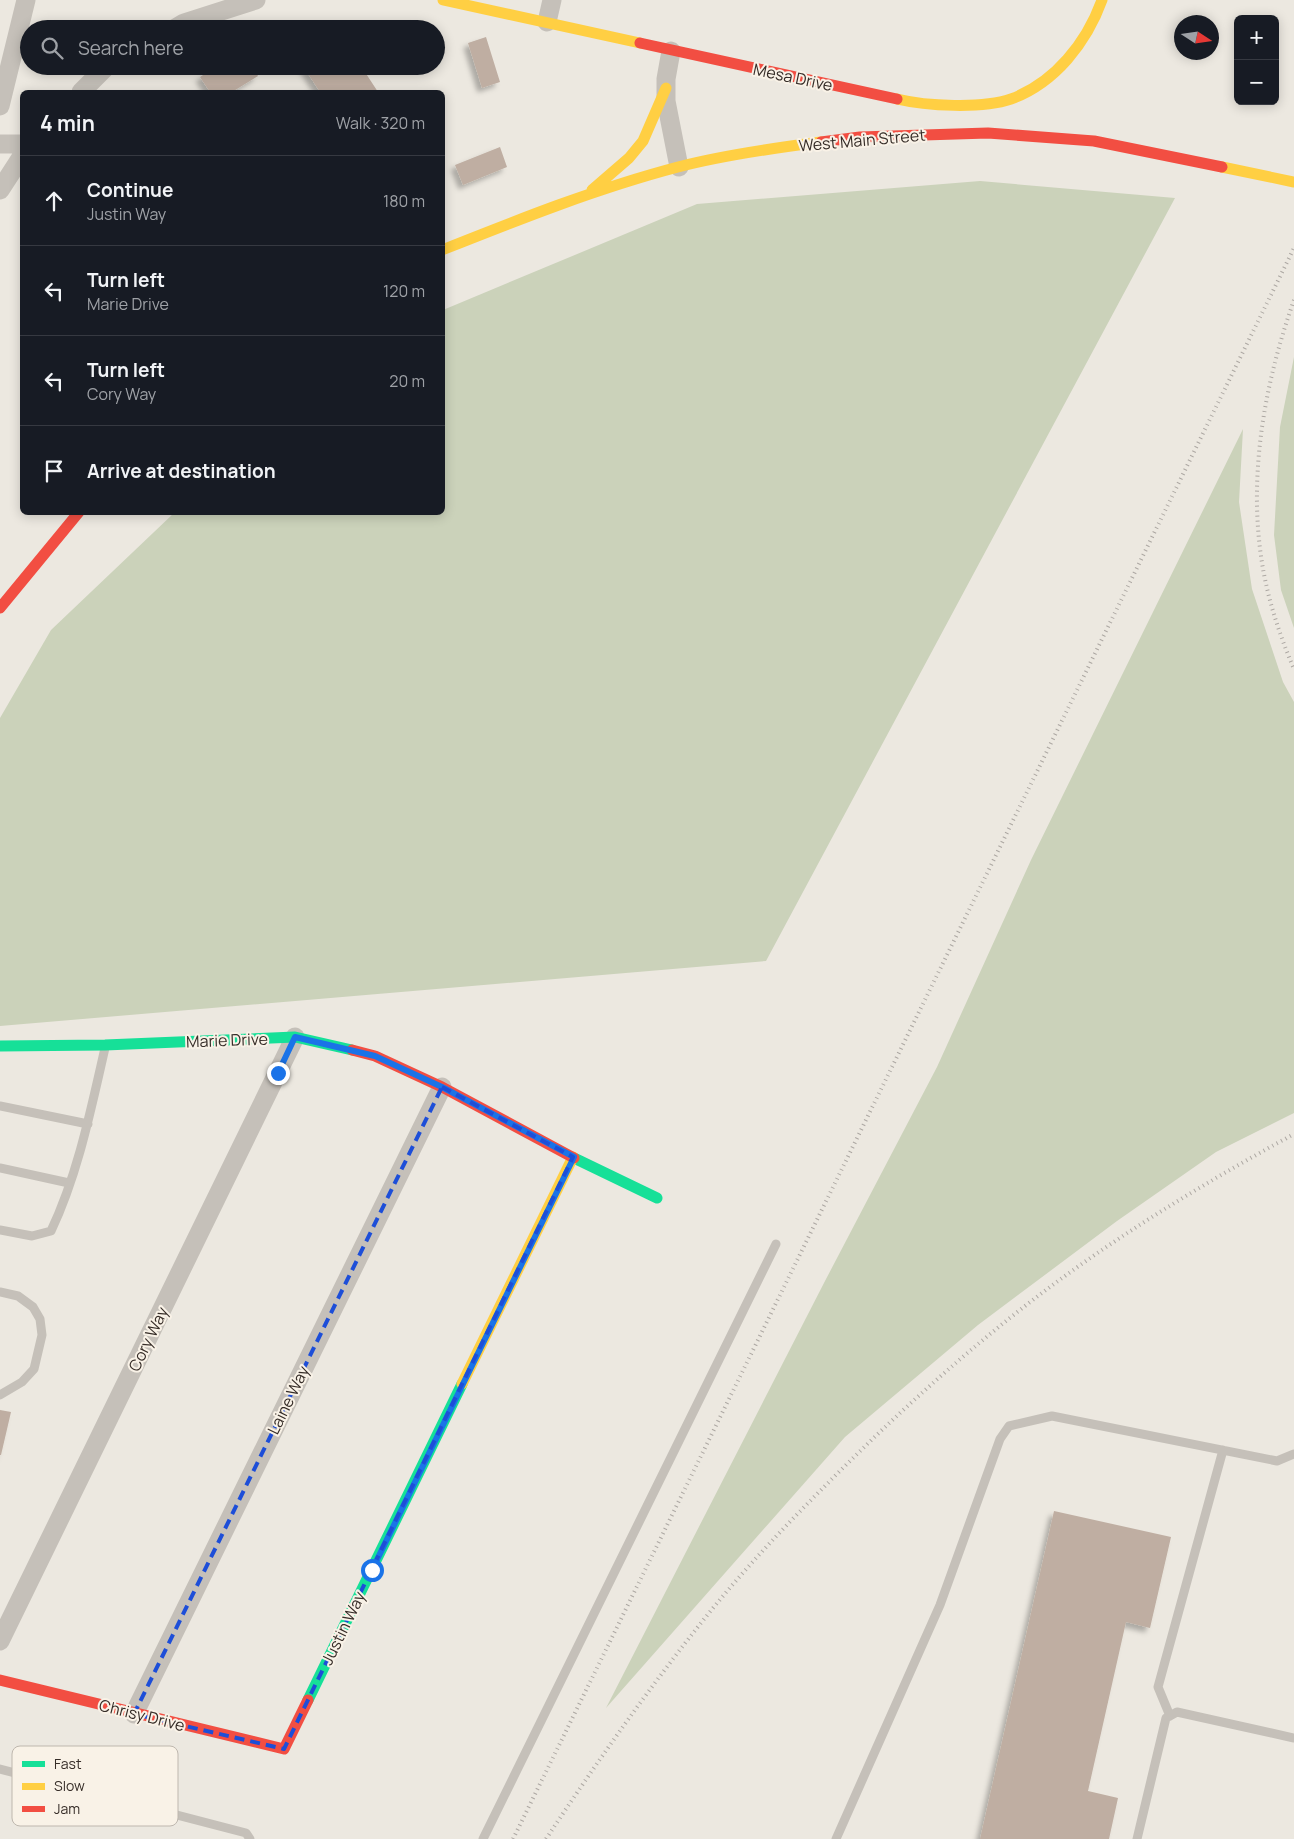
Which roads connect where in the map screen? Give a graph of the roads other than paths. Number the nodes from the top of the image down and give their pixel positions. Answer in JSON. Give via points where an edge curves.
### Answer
{"nodes":[{"id":1,"x":26,"y":0,"type":"edge"},
{"id":2,"x":256,"y":0,"type":"edge"},
{"id":3,"x":443,"y":0,"type":"edge"},
{"id":4,"x":552,"y":0,"type":"edge"},
{"id":5,"x":1102,"y":0,"type":"edge"},
{"id":6,"x":21,"y":20,"type":"edge"},
{"id":7,"x":193,"y":20,"type":"edge"},
{"id":8,"x":547,"y":22,"type":"junction"},
{"id":9,"x":20,"y":24,"type":"edge"},
{"id":10,"x":671,"y":51,"type":"junction"},
{"id":11,"x":98,"y":75,"type":"edge"},
{"id":12,"x":666,"y":88,"type":"junction"},
{"id":13,"x":83,"y":90,"type":"edge"},
{"id":14,"x":0,"y":106,"type":"edge"},
{"id":15,"x":0,"y":144,"type":"edge"},
{"id":16,"x":20,"y":144,"type":"edge"},
{"id":17,"x":20,"y":159,"type":"edge"},
{"id":18,"x":679,"y":167,"type":"junction"},
{"id":19,"x":1294,"y":182,"type":"edge"},
{"id":20,"x":0,"y":190,"type":"edge"},
{"id":21,"x":587,"y":195,"type":"junction"},
{"id":22,"x":445,"y":249,"type":"edge"},
{"id":23,"x":76,"y":515,"type":"edge"},
{"id":24,"x":0,"y":608,"type":"edge"},
{"id":25,"x":295,"y":1037,"type":"junction"},
{"id":26,"x":105,"y":1045,"type":"junction"},
{"id":27,"x":0,"y":1046,"type":"edge"},
{"id":28,"x":442,"y":1087,"type":"junction"},
{"id":29,"x":0,"y":1106,"type":"edge"},
{"id":30,"x":88,"y":1124,"type":"junction"},
{"id":31,"x":574,"y":1157,"type":"junction"},
{"id":32,"x":0,"y":1168,"type":"edge"},
{"id":33,"x":69,"y":1183,"type":"junction"},
{"id":34,"x":657,"y":1198,"type":"dead end"},
{"id":35,"x":0,"y":1230,"type":"edge"},
{"id":36,"x":776,"y":1244,"type":"dead end"},
{"id":37,"x":0,"y":1292,"type":"edge"},
{"id":38,"x":0,"y":1395,"type":"edge"},
{"id":39,"x":1223,"y":1450,"type":"junction"},
{"id":40,"x":1294,"y":1454,"type":"edge"},
{"id":41,"x":0,"y":1642,"type":"edge"},
{"id":42,"x":0,"y":1680,"type":"edge"},
{"id":43,"x":134,"y":1714,"type":"junction"},
{"id":44,"x":1170,"y":1716,"type":"junction"},
{"id":45,"x":1294,"y":1738,"type":"edge"},
{"id":46,"x":284,"y":1749,"type":"joint"},
{"id":47,"x":178,"y":1815,"type":"edge"},
{"id":48,"x":250,"y":1839,"type":"edge"},
{"id":49,"x":483,"y":1839,"type":"edge"},
{"id":50,"x":836,"y":1839,"type":"edge"},
{"id":51,"x":1137,"y":1839,"type":"edge"}],
"edges":[{"from":1,"to":6,"type":"street"},
{"from":2,"to":7,"type":"street"},
{"from":3,"to":8,"type":"street","name":"Mesa Drive"},
{"from":4,"to":8,"type":"street"},
{"from":5,"to":10,"type":"street","name":"Mesa Drive","via":[[1093,25],[1058,68],[1032,88],[1010,99],[983,103],[914,103]]},
{"from":8,"to":10,"type":"street","name":"Mesa Drive"},
{"from":9,"to":14,"type":"street"},
{"from":10,"to":12,"type":"street"},
{"from":11,"to":13,"type":"street"},
{"from":12,"to":18,"type":"street","via":[[667,112]]},
{"from":12,"to":21,"type":"street","via":[[643,141],[629,158]]},
{"from":15,"to":16,"type":"street"},
{"from":17,"to":20,"type":"street"},
{"from":18,"to":19,"type":"street","name":"West Main Street","via":[[783,147],[860,137],[988,133],[1094,141]]},
{"from":18,"to":21,"type":"street","name":"West Main Street"},
{"from":21,"to":22,"type":"street","name":"West Main Street"},
{"from":23,"to":24,"type":"street"},
{"from":25,"to":26,"type":"street","name":"Marie Drive"},
{"from":25,"to":28,"type":"street","name":"Marie Drive","via":[[375,1056]]},
{"from":25,"to":41,"type":"street","name":"Cory Way"},
{"from":26,"to":27,"type":"street","name":"Marie Drive"},
{"from":26,"to":30,"type":"lane"},
{"from":28,"to":31,"type":"street","name":"Marie Drive"},
{"from":28,"to":43,"type":"street","name":"Laine Way"},
{"from":29,"to":30,"type":"lane"},
{"from":30,"to":33,"type":"lane"},
{"from":31,"to":34,"type":"street","name":"Marie Drive"},
{"from":31,"to":46,"type":"street","name":"Justin Way"},
{"from":32,"to":33,"type":"lane"},
{"from":33,"to":35,"type":"lane","via":[[50,1231],[32,1236]]},
{"from":36,"to":49,"type":"lane"},
{"from":37,"to":38,"type":"lane","via":[[18,1296],[33,1307],[40,1320],[42,1335],[34,1369],[22,1382]]},
{"from":39,"to":40,"type":"lane","via":[[1278,1461]]},
{"from":39,"to":44,"type":"lane","via":[[1158,1687]]},
{"from":39,"to":50,"type":"lane","via":[[1052,1416],[1009,1426],[1000,1439],[940,1605]]},
{"from":42,"to":43,"type":"street","name":"Chrisy Drive"},
{"from":43,"to":46,"type":"street","name":"Chrisy Drive"},
{"from":44,"to":45,"type":"lane","via":[[1177,1712]]},
{"from":44,"to":51,"type":"lane","via":[[1166,1718]]},
{"from":47,"to":48,"type":"lane","via":[[246,1833]]}]}
